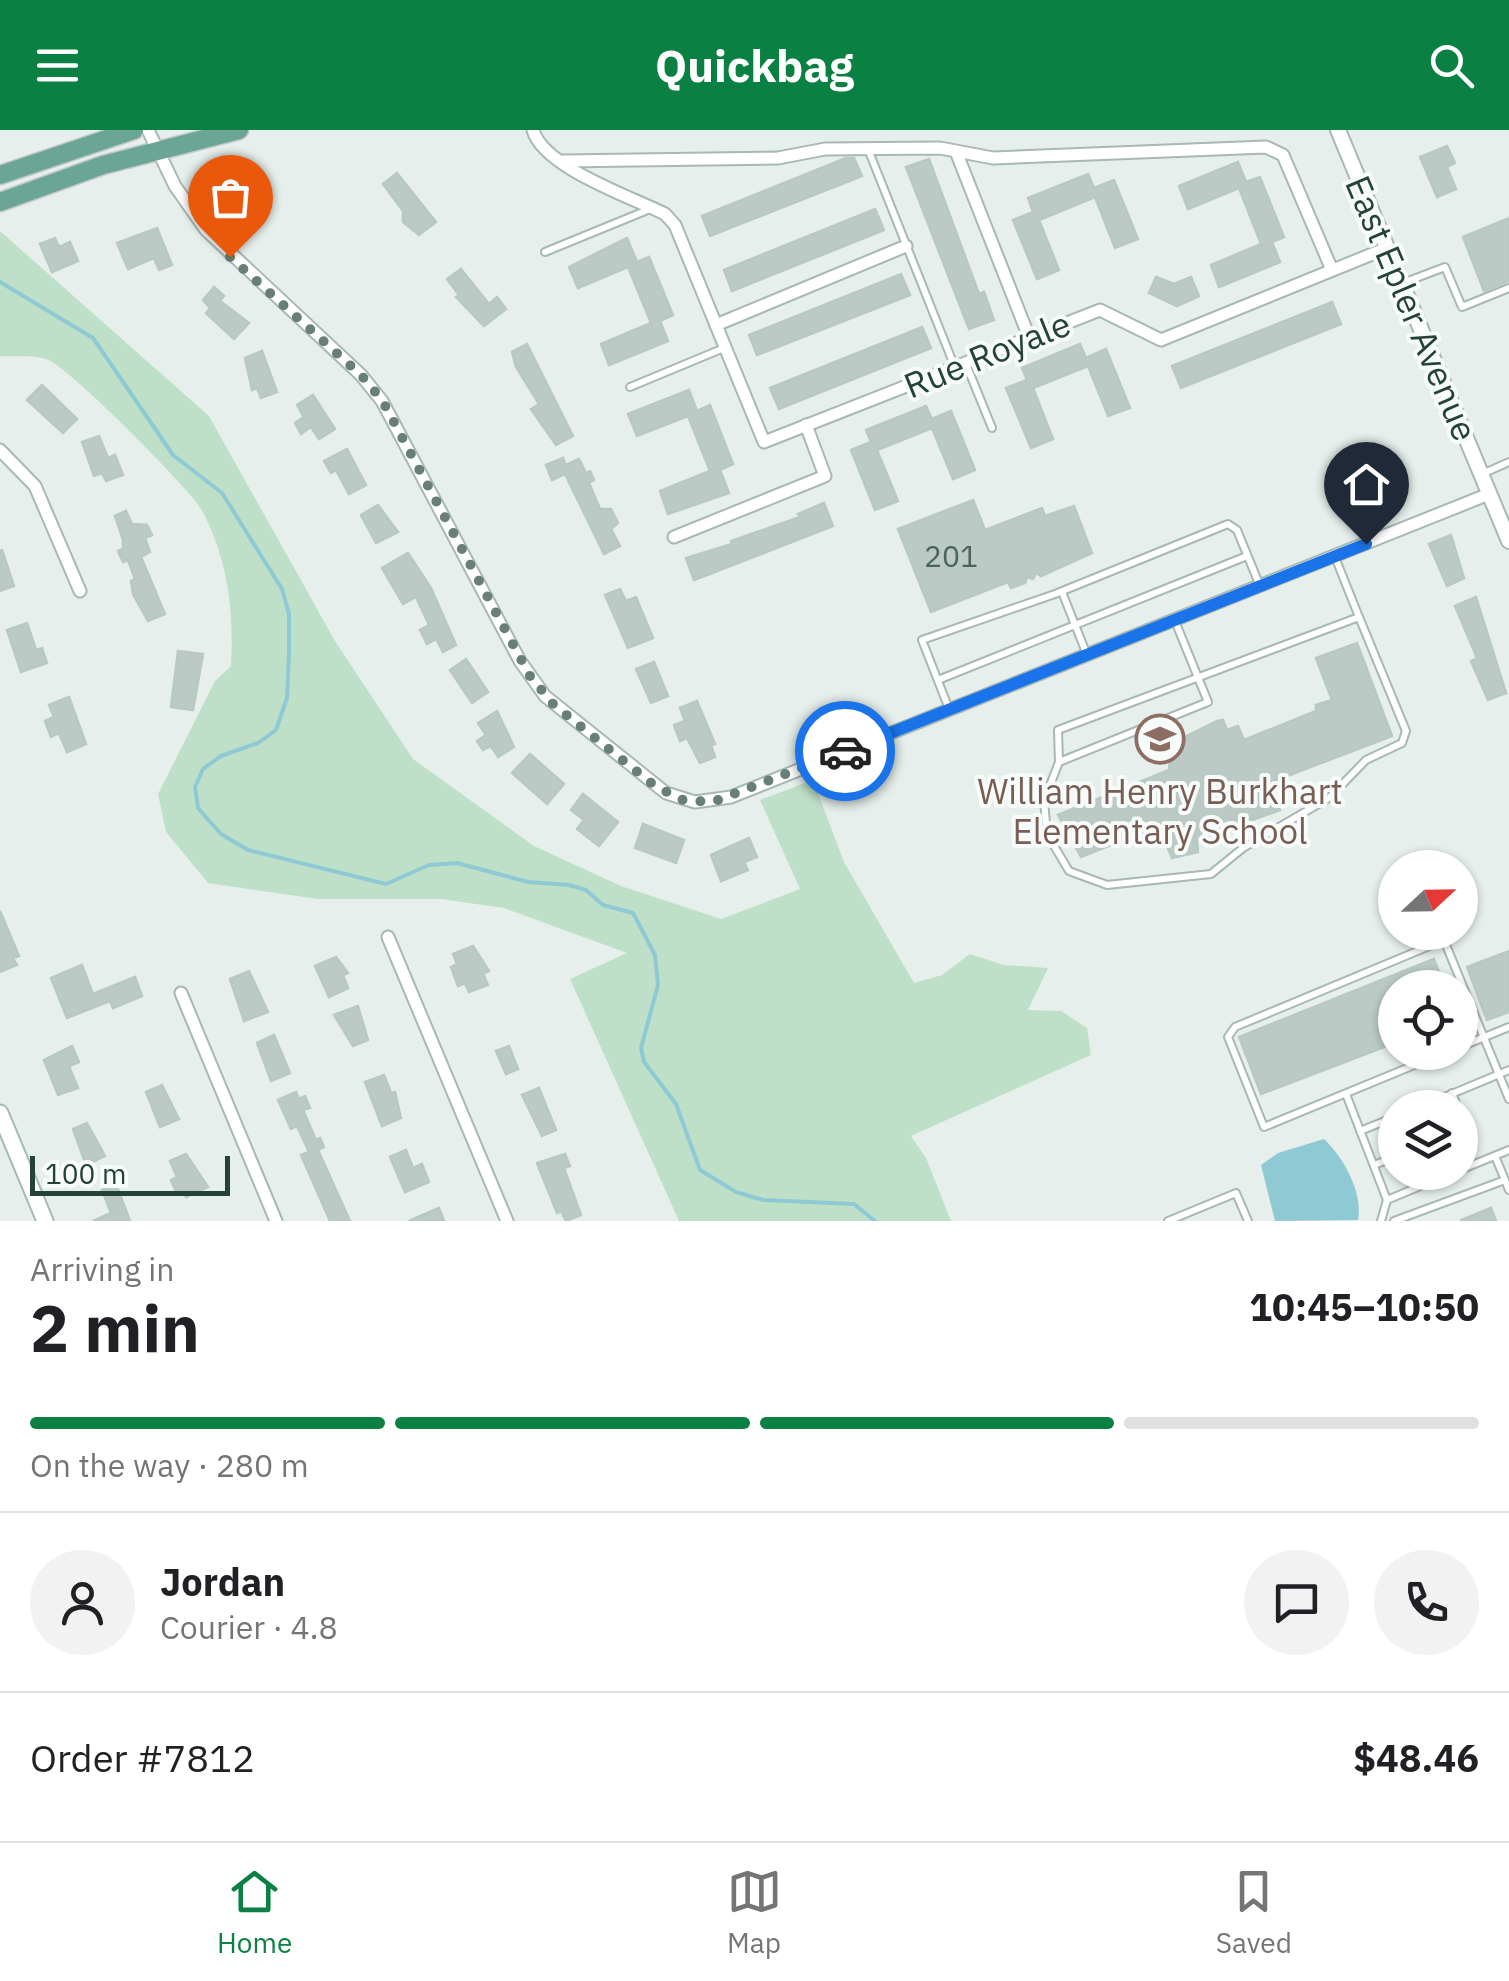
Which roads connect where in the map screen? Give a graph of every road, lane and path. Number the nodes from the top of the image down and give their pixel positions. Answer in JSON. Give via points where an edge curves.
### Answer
{"nodes":[{"id":1,"x":239,"y":130,"type":"edge"},
{"id":2,"x":533,"y":130,"type":"edge"},
{"id":3,"x":1338,"y":130,"type":"edge"},
{"id":4,"x":148,"y":137,"type":"edge"},
{"id":5,"x":867,"y":148,"type":"junction"},
{"id":6,"x":957,"y":154,"type":"junction"},
{"id":7,"x":558,"y":161,"type":"junction"},
{"id":8,"x":0,"y":175,"type":"edge"},
{"id":9,"x":0,"y":202,"type":"edge"},
{"id":10,"x":652,"y":208,"type":"junction"},
{"id":11,"x":906,"y":246,"type":"junction"},
{"id":12,"x":1387,"y":248,"type":"junction"},
{"id":13,"x":544,"y":252,"type":"dead end"},
{"id":14,"x":1332,"y":270,"type":"junction"},
{"id":15,"x":1402,"y":284,"type":"junction"},
{"id":16,"x":1509,"y":288,"type":"edge"},
{"id":17,"x":716,"y":325,"type":"junction"},
{"id":18,"x":1029,"y":337,"type":"junction"},
{"id":19,"x":725,"y":348,"type":"junction"},
{"id":20,"x":960,"y":365,"type":"junction"},
{"id":21,"x":630,"y":387,"type":"dead end"},
{"id":22,"x":806,"y":426,"type":"junction"},
{"id":23,"x":992,"y":428,"type":"dead end"},
{"id":24,"x":0,"y":450,"type":"edge"},
{"id":25,"x":1509,"y":462,"type":"edge"},
{"id":26,"x":1481,"y":475,"type":"junction"},
{"id":27,"x":1490,"y":494,"type":"junction"},
{"id":28,"x":674,"y":538,"type":"dead end"},
{"id":29,"x":1509,"y":542,"type":"edge"},
{"id":30,"x":1248,"y":556,"type":"junction"},
{"id":31,"x":1335,"y":556,"type":"junction"},
{"id":32,"x":1260,"y":586,"type":"junction"},
{"id":33,"x":80,"y":591,"type":"dead end"},
{"id":34,"x":1062,"y":592,"type":"junction"},
{"id":35,"x":1359,"y":617,"type":"junction"},
{"id":36,"x":1174,"y":620,"type":"junction"},
{"id":37,"x":1076,"y":627,"type":"junction"},
{"id":38,"x":1087,"y":655,"type":"junction"},
{"id":39,"x":938,"y":680,"type":"junction"},
{"id":40,"x":1199,"y":680,"type":"junction"},
{"id":41,"x":949,"y":710,"type":"junction"},
{"id":42,"x":1059,"y":762,"type":"junction"},
{"id":43,"x":388,"y":937,"type":"dead end"},
{"id":44,"x":181,"y":993,"type":"dead end"},
{"id":45,"x":1509,"y":1027,"type":"edge"},
{"id":46,"x":1483,"y":1038,"type":"junction"},
{"id":47,"x":1478,"y":1040,"type":"edge"},
{"id":48,"x":1403,"y":1070,"type":"edge"},
{"id":49,"x":1509,"y":1070,"type":"edge"},
{"id":50,"x":1498,"y":1074,"type":"junction"},
{"id":51,"x":1459,"y":1090,"type":"edge"},
{"id":52,"x":1346,"y":1094,"type":"junction"},
{"id":53,"x":1509,"y":1099,"type":"edge"},
{"id":54,"x":0,"y":1113,"type":"edge"},
{"id":55,"x":1378,"y":1124,"type":"edge"},
{"id":56,"x":1360,"y":1131,"type":"junction"},
{"id":57,"x":1509,"y":1150,"type":"edge"},
{"id":58,"x":1495,"y":1156,"type":"junction"},
{"id":59,"x":1378,"y":1163,"type":"edge"},
{"id":60,"x":1478,"y":1163,"type":"edge"},
{"id":61,"x":1374,"y":1165,"type":"junction"},
{"id":62,"x":1505,"y":1180,"type":"junction"},
{"id":63,"x":1411,"y":1190,"type":"edge"},
{"id":64,"x":1509,"y":1190,"type":"edge"},
{"id":65,"x":1387,"y":1200,"type":"junction"},
{"id":66,"x":45,"y":1221,"type":"edge"},
{"id":67,"x":276,"y":1221,"type":"edge"},
{"id":68,"x":507,"y":1221,"type":"edge"},
{"id":69,"x":1168,"y":1221,"type":"edge"},
{"id":70,"x":1248,"y":1221,"type":"edge"},
{"id":71,"x":1382,"y":1221,"type":"edge"},
{"id":72,"x":1394,"y":1221,"type":"edge"}],
"edges":[{"from":1,"to":4,"type":"main road"},
{"from":2,"to":7,"type":"street"},
{"from":3,"to":12,"type":"street","name":"East Epler Avenue"},
{"from":4,"to":8,"type":"main road"},
{"from":4,"to":9,"type":"main road"},
{"from":4,"to":41,"type":"street","via":[[184,202],[216,242],[382,400],[520,661],[554,705],[655,786],[683,800],[713,802]]},
{"from":5,"to":6,"type":"street"},
{"from":5,"to":7,"type":"street","via":[[778,158]]},
{"from":5,"to":11,"type":"lane"},
{"from":6,"to":14,"type":"street","via":[[1269,147],[1282,156]]},
{"from":6,"to":18,"type":"street"},
{"from":7,"to":10,"type":"street"},
{"from":10,"to":13,"type":"lane"},
{"from":10,"to":17,"type":"street","via":[[675,224]]},
{"from":11,"to":17,"type":"street"},
{"from":11,"to":20,"type":"lane"},
{"from":12,"to":14,"type":"street","name":"Rue Royale"},
{"from":12,"to":15,"type":"street","name":"East Epler Avenue"},
{"from":14,"to":18,"type":"street","name":"Rue Royale","via":[[1160,340],[1100,310]]},
{"from":15,"to":16,"type":"lane","via":[[1445,267],[1462,307]]},
{"from":15,"to":26,"type":"street","name":"East Epler Avenue"},
{"from":17,"to":19,"type":"street"},
{"from":18,"to":20,"type":"street","name":"Rue Royale"},
{"from":19,"to":21,"type":"lane"},
{"from":19,"to":22,"type":"street","name":"Rue Royale","via":[[764,442]]},
{"from":20,"to":22,"type":"street","name":"Rue Royale"},
{"from":20,"to":23,"type":"lane"},
{"from":22,"to":28,"type":"street","via":[[825,476]]},
{"from":24,"to":33,"type":"street","via":[[35,486]]},
{"from":25,"to":26,"type":"lane"},
{"from":26,"to":27,"type":"street","name":"East Epler Avenue"},
{"from":27,"to":29,"type":"street","name":"East Epler Avenue"},
{"from":27,"to":31,"type":"street"},
{"from":30,"to":32,"type":"lane"},
{"from":30,"to":34,"type":"lane","via":[[1228,524]]},
{"from":30,"to":37,"type":"lane"},
{"from":31,"to":32,"type":"street"},
{"from":31,"to":35,"type":"lane"},
{"from":32,"to":36,"type":"street"},
{"from":34,"to":37,"type":"lane"},
{"from":34,"to":39,"type":"lane","via":[[922,640]]},
{"from":35,"to":40,"type":"lane"},
{"from":35,"to":42,"type":"lane","via":[[1406,731],[1402,743],[1366,760],[1329,798],[1211,874],[1106,885],[1069,872],[1044,820]]},
{"from":36,"to":38,"type":"street"},
{"from":36,"to":40,"type":"lane"},
{"from":37,"to":38,"type":"lane"},
{"from":37,"to":39,"type":"lane"},
{"from":38,"to":41,"type":"street"},
{"from":39,"to":41,"type":"lane"},
{"from":40,"to":42,"type":"lane","via":[[1058,730]]},
{"from":40,"to":42,"type":"lane","via":[[1208,702]]},
{"from":43,"to":68,"type":"street"},
{"from":44,"to":67,"type":"street"},
{"from":45,"to":46,"type":"lane"},
{"from":46,"to":47,"type":"lane"},
{"from":46,"to":50,"type":"lane"},
{"from":46,"to":52,"type":"lane","via":[[1444,940],[1235,1026],[1228,1037],[1264,1128]]},
{"from":48,"to":52,"type":"lane"},
{"from":49,"to":50,"type":"lane"},
{"from":50,"to":51,"type":"lane"},
{"from":50,"to":53,"type":"lane"},
{"from":52,"to":56,"type":"lane"},
{"from":54,"to":66,"type":"main road"},
{"from":55,"to":56,"type":"lane"},
{"from":56,"to":61,"type":"lane"},
{"from":57,"to":58,"type":"lane"},
{"from":58,"to":60,"type":"lane"},
{"from":58,"to":62,"type":"lane"},
{"from":59,"to":61,"type":"lane"},
{"from":61,"to":65,"type":"lane"},
{"from":62,"to":64,"type":"lane"},
{"from":62,"to":72,"type":"lane"},
{"from":63,"to":65,"type":"lane"},
{"from":65,"to":71,"type":"lane"},
{"from":69,"to":70,"type":"lane","via":[[1236,1193]]}]}
